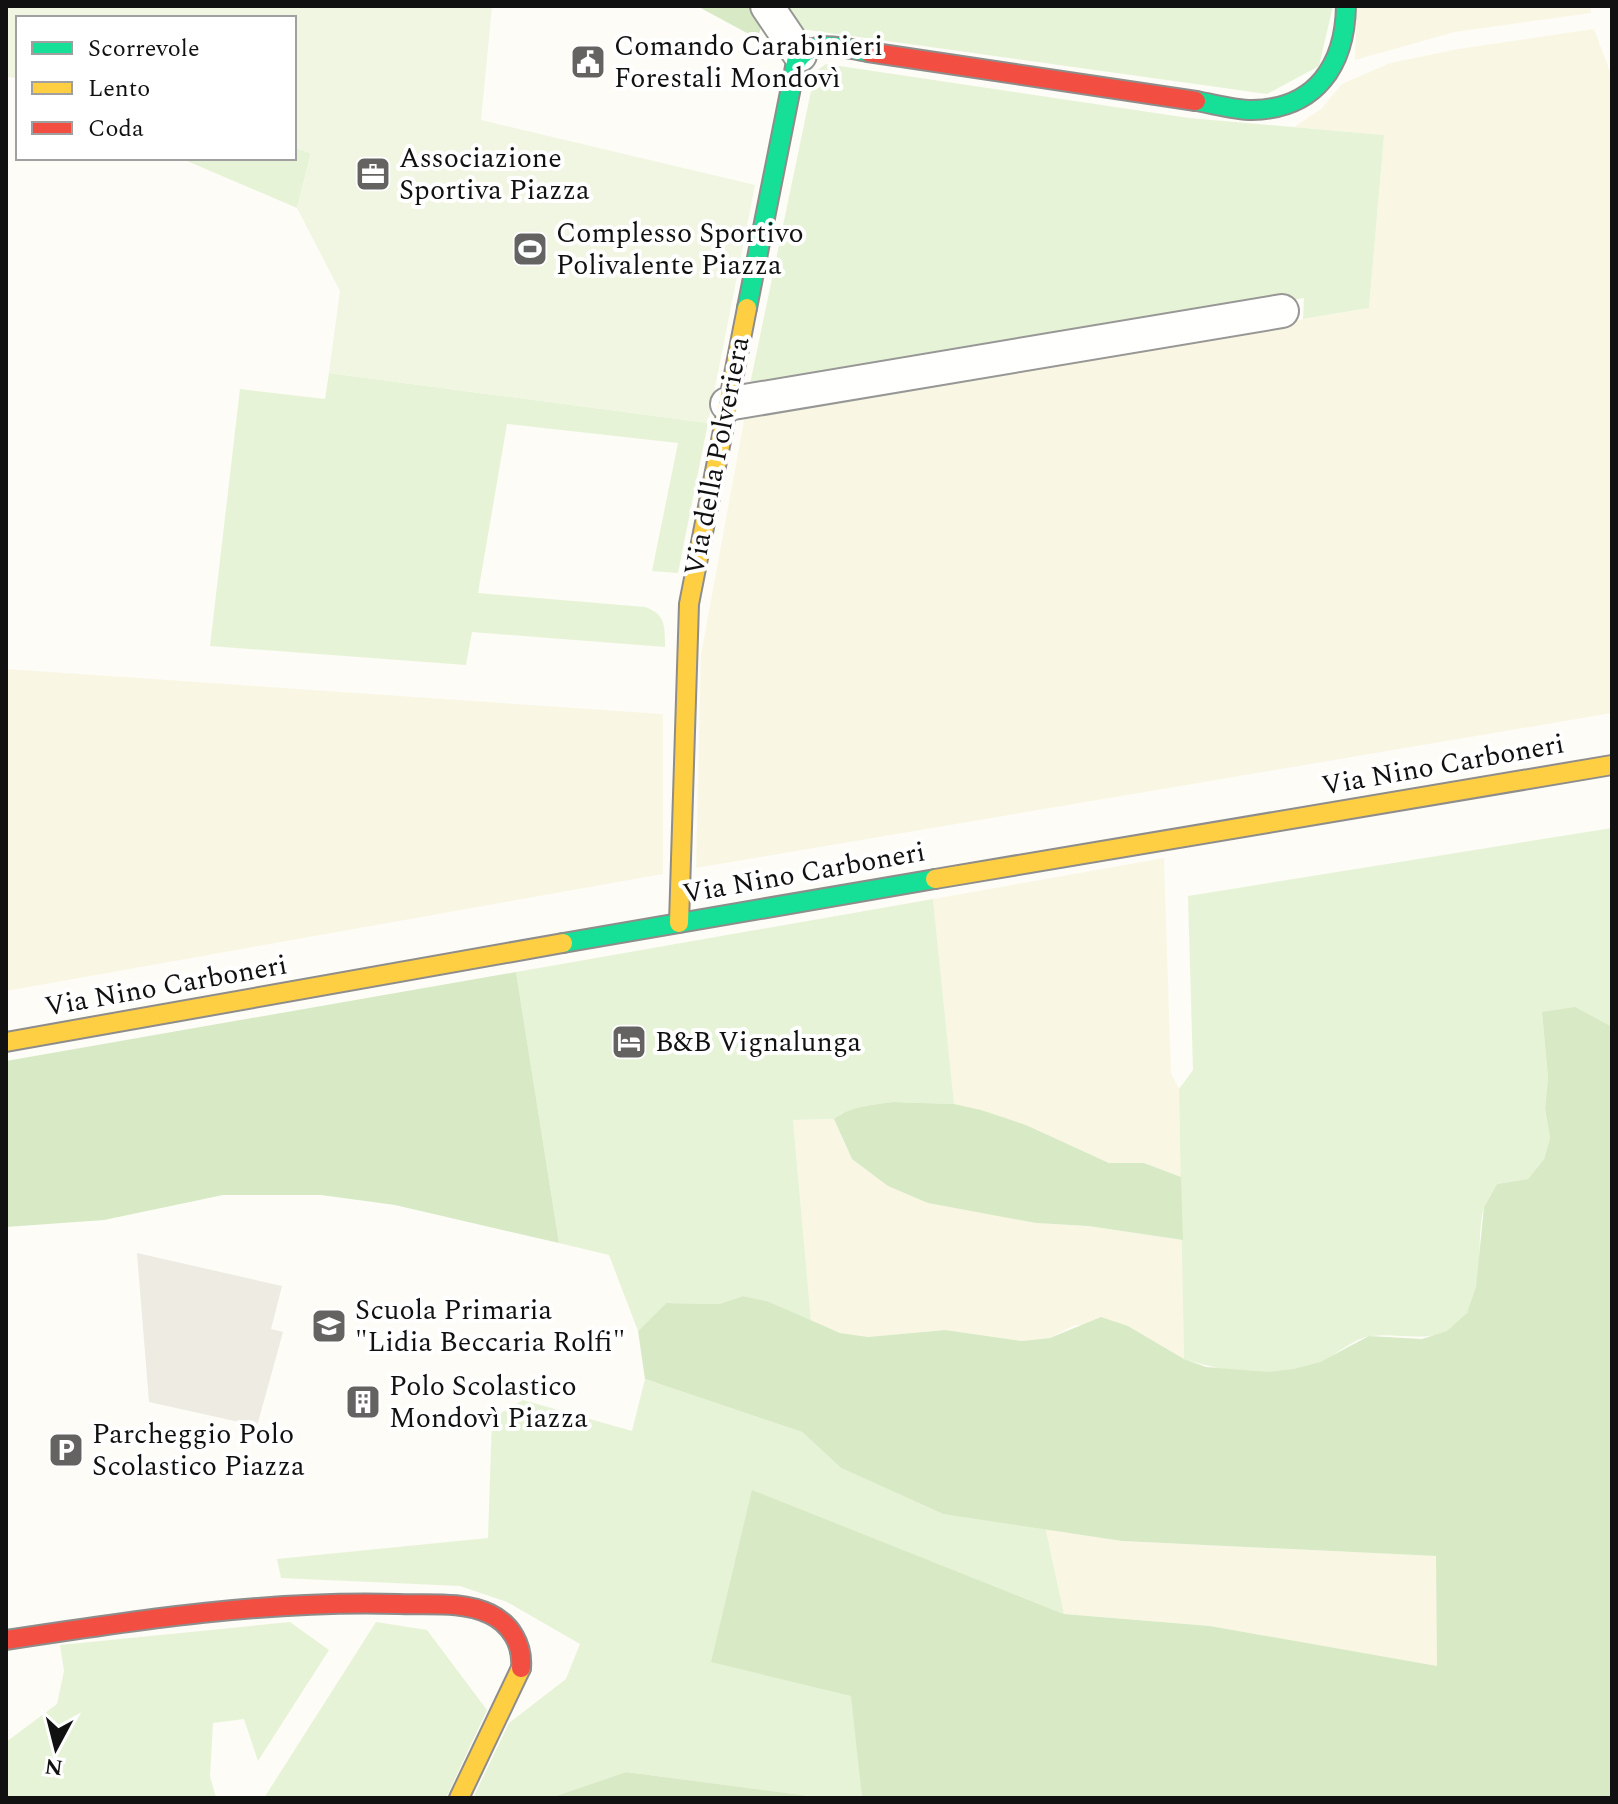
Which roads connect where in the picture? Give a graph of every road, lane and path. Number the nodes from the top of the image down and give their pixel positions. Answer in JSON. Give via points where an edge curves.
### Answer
{"nodes":[{"id":1,"x":767,"y":6,"type":"edge"},
{"id":2,"x":1346,"y":6,"type":"edge"},
{"id":3,"x":800,"y":55,"type":"junction"},
{"id":4,"x":1282,"y":311,"type":"dead end"},
{"id":5,"x":727,"y":404,"type":"junction"},
{"id":6,"x":1612,"y":765,"type":"edge"},
{"id":7,"x":679,"y":923,"type":"junction"},
{"id":8,"x":6,"y":1042,"type":"edge"},
{"id":9,"x":6,"y":1640,"type":"edge"},
{"id":10,"x":459,"y":1798,"type":"edge"}],
"edges":[{"from":1,"to":3,"type":"street"},
{"from":2,"to":3,"type":"street","via":[[1343,48],[1326,78],[1285,105],[1252,110],[830,46]]},
{"from":3,"to":5,"type":"street","name":"Via della Polveriera"},
{"from":4,"to":5,"type":"street"},
{"from":5,"to":7,"type":"street","name":"Via della Polveriera","via":[[687,622]]},
{"from":6,"to":7,"type":"street","name":"Via Nino Carboneri"},
{"from":7,"to":8,"type":"street","name":"Via Nino Carboneri"},
{"from":9,"to":10,"type":"street","via":[[299,1604],[362,1602],[486,1612],[514,1634],[522,1666]]}]}
